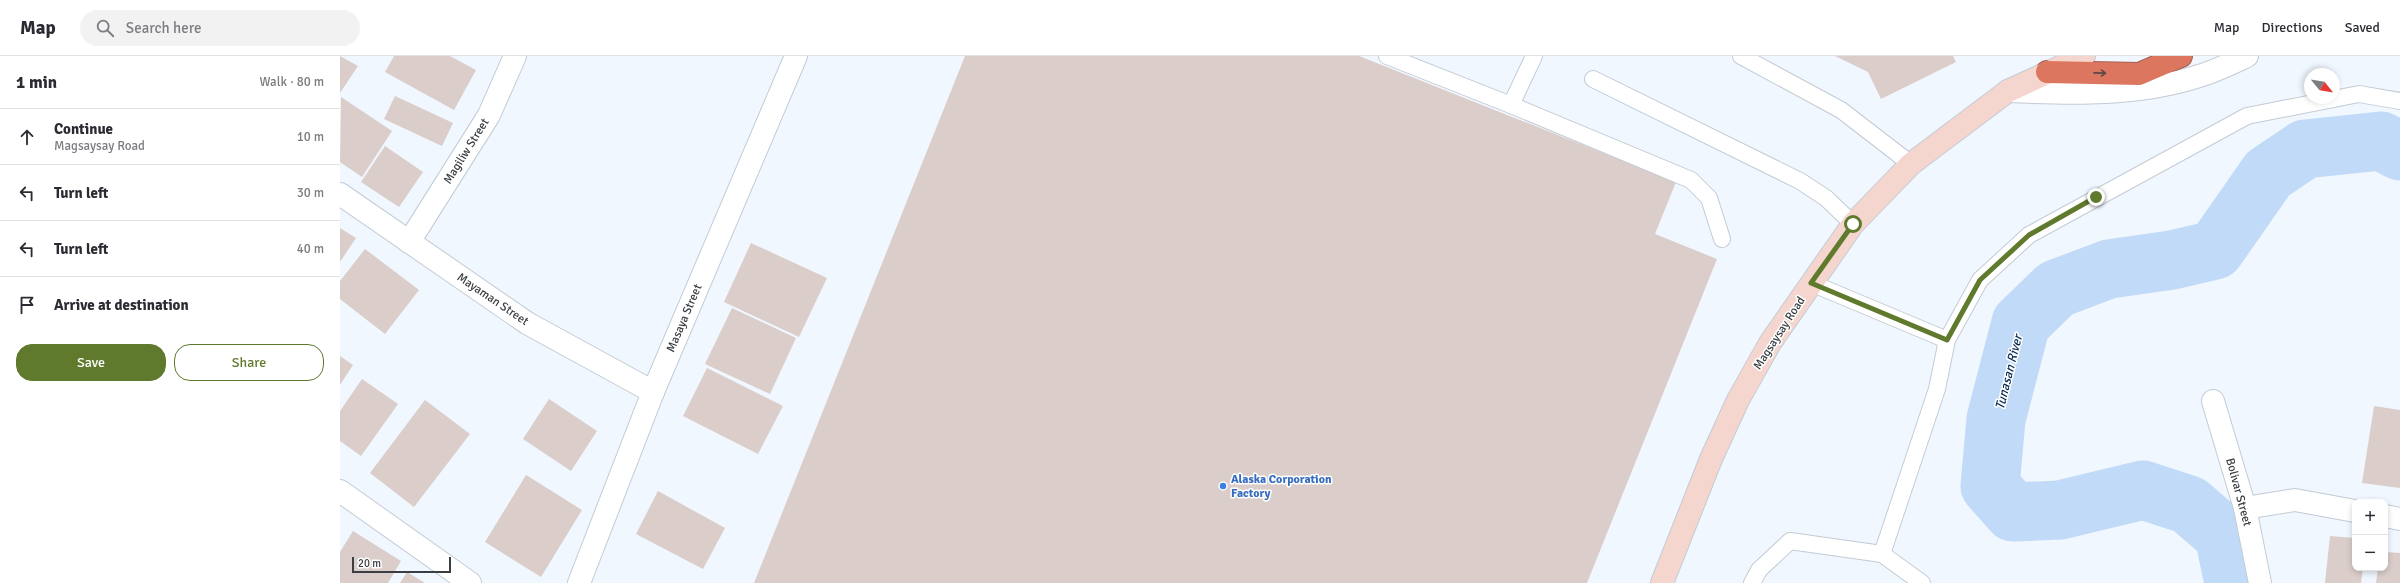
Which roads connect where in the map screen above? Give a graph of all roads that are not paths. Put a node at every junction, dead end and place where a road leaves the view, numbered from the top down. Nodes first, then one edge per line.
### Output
1 (515, 56) edge
2 (796, 56) edge
3 (1387, 56) edge
4 (1534, 56) edge
5 (1742, 56) edge
6 (2064, 56) edge
7 (2084, 56) edge
8 (2181, 56) edge
9 (2247, 56) edge
10 (2047, 72) junction
11 (1593, 79) dead end
12 (2008, 91) junction
13 (2400, 101) edge
14 (1511, 105) junction
15 (1911, 164) junction
16 (340, 194) edge
17 (1853, 224) junction
18 (1722, 239) dead end
19 (409, 242) junction
20 (1811, 283) junction
21 (1947, 340) junction
22 (653, 392) junction
23 (2213, 401) dead end
24 (341, 494) edge
25 (2245, 508) junction
26 (2352, 510) edge
27 (2388, 516) edge
28 (2400, 518) edge
29 (1882, 554) junction
30 (470, 583) edge
31 (579, 583) edge
32 (1662, 583) edge
33 (1752, 583) edge
34 (1922, 583) edge
35 (2260, 583) edge

1 - 19 street, Magiliw Street
2 - 22 street, Masaya Street
3 - 14 lane
4 - 14 lane
5 - 15 lane
6 - 10 main road
7 - 10 main road, Magsaysay Road
10 -> 8 highway
9 - 12 street
10 - 12 main road, Magsaysay Road
11 - 17 lane
12 - 15 main road, Magsaysay Road
13 - 21 lane
14 - 18 lane
15 - 17 main road, Magsaysay Road
16 - 19 street, Mayaman Street
17 - 20 main road, Magsaysay Road
19 - 22 street, Mayaman Street
20 - 21 lane
20 - 32 main road, Magsaysay Road
21 - 29 lane
22 - 31 street, Masaya Street
23 - 25 street, Bolivar Street
24 - 30 street
25 - 26 street
25 - 35 street, Bolivar Street
27 - 28 street
29 - 33 lane
29 - 34 lane

